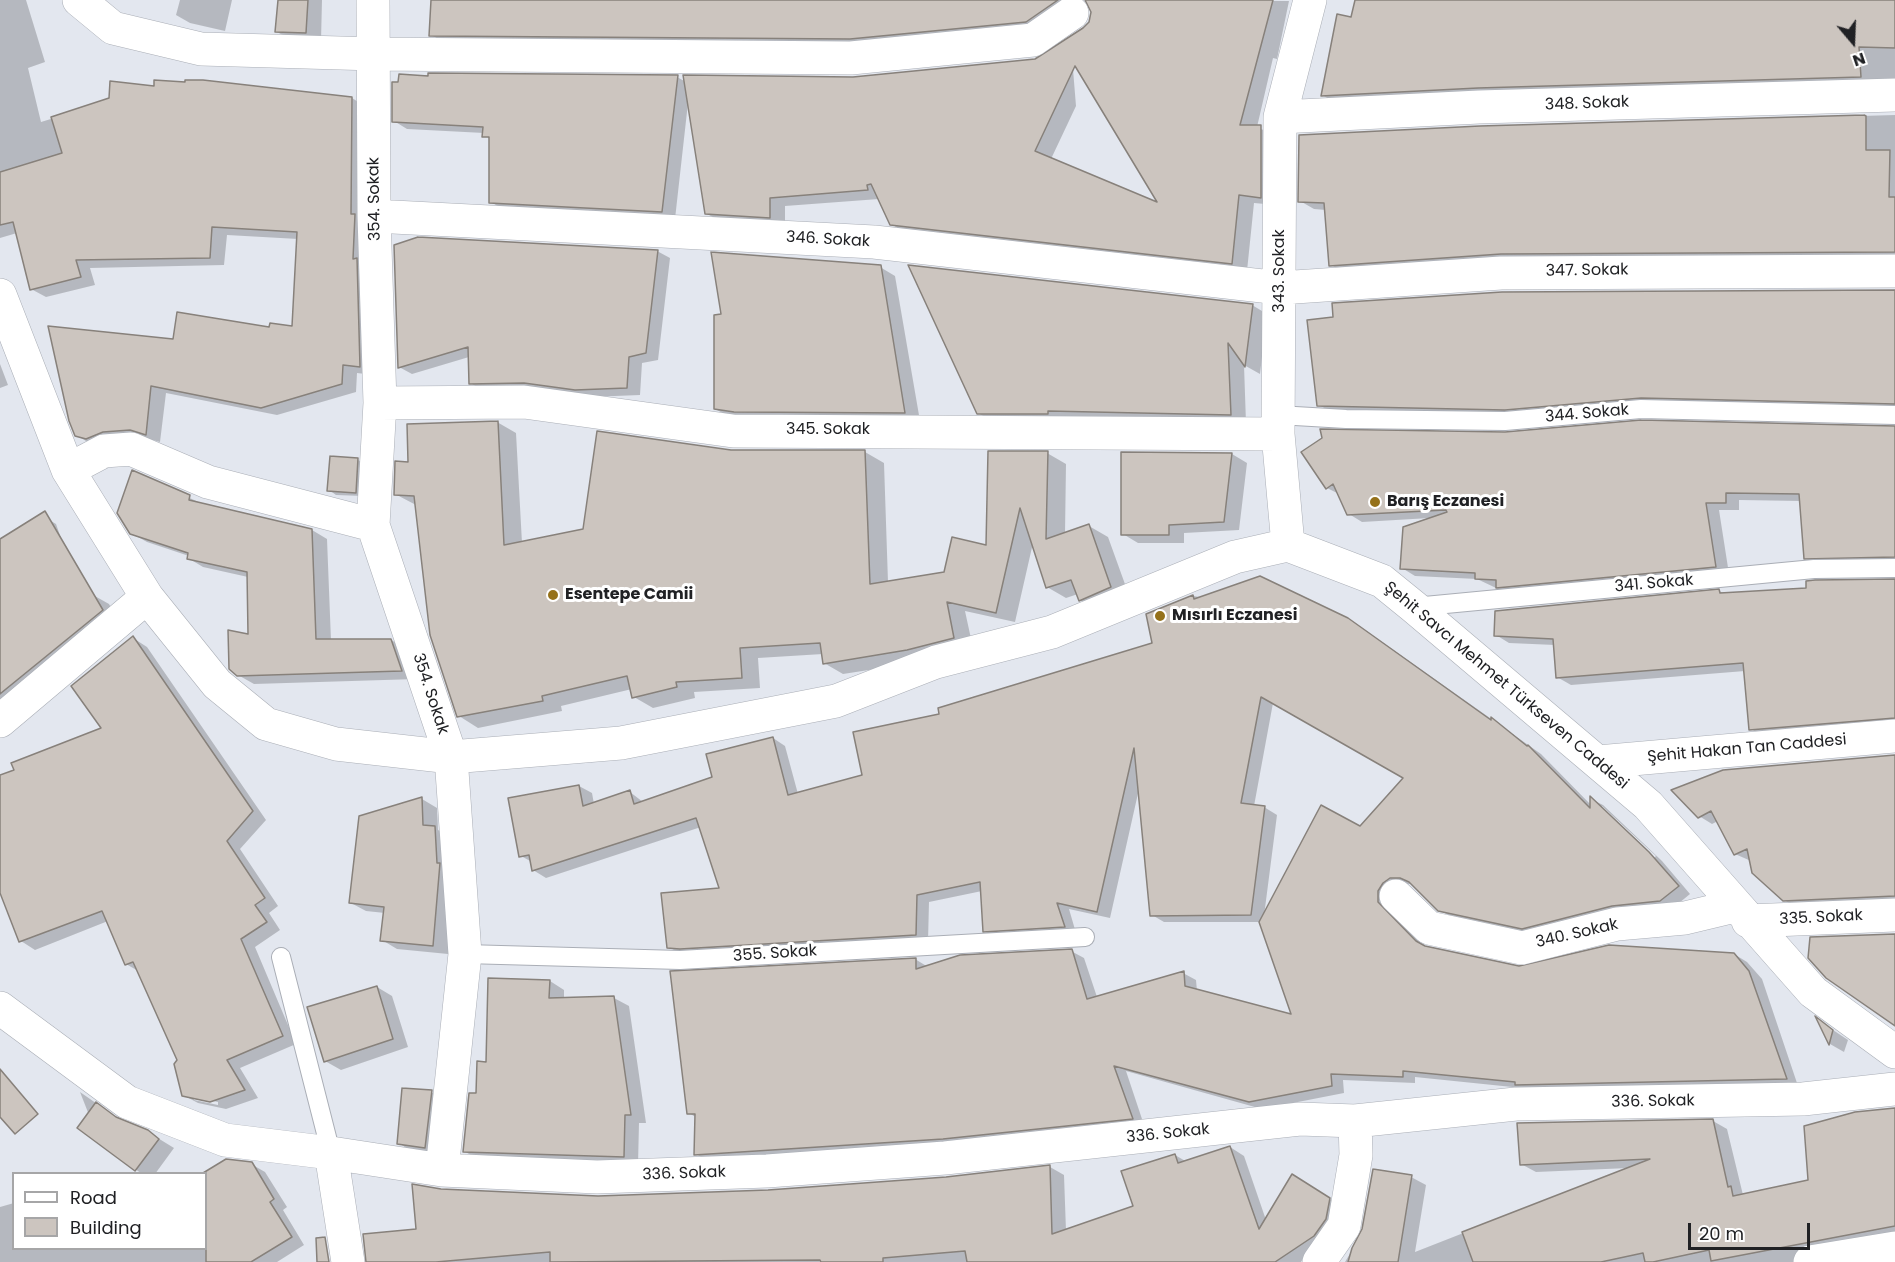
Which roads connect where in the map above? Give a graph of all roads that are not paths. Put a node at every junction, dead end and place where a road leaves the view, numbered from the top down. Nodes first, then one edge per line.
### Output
1 (79, 0) edge
2 (374, 0) edge
3 (1310, 0) edge
4 (1072, 13) dead end
5 (375, 54) junction
6 (1895, 95) edge
7 (1280, 117) junction
8 (374, 216) junction
9 (1895, 271) edge
10 (1280, 288) junction
11 (0, 295) edge
12 (380, 404) junction
13 (1895, 414) edge
14 (1278, 425) junction
15 (68, 470) junction
16 (373, 525) junction
17 (1288, 545) junction
18 (1895, 568) edge
19 (147, 597) junction
20 (1414, 607) junction
21 (0, 721) edge
22 (1895, 736) edge
23 (451, 757) junction
24 (1598, 762) junction
25 (1396, 896) dead end
26 (1741, 914) junction
27 (1895, 915) edge
28 (1085, 937) dead end
29 (465, 954) junction
30 (281, 957) dead end
31 (0, 1008) edge
32 (1895, 1052) edge
33 (1895, 1089) edge
34 (1355, 1120) junction
35 (332, 1153) junction
36 (442, 1170) junction
37 (1895, 1248) edge
38 (348, 1262) edge
39 (1319, 1262) edge
40 (1810, 1262) edge

1 - 5 street
2 - 5 street, 354. Sokak
3 - 7 street, 343. Sokak
4 - 5 street
5 - 8 street, 354. Sokak
6 - 7 street, 348. Sokak
7 - 10 street, 343. Sokak
8 - 10 street, 346. Sokak
8 - 12 street, 354. Sokak
9 - 10 street, 347. Sokak
10 - 14 street, 343. Sokak
11 - 15 street
12 - 14 street, 345. Sokak
12 - 16 street, 354. Sokak
13 - 14 lane, 344. Sokak
14 - 17 street, 343. Sokak
15 - 16 street
15 - 19 street
16 - 23 street, 354. Sokak
17 - 20 street, Şehit Savcı Mehmet Türkseven Caddesi
17 - 23 street
18 - 20 lane, 341. Sokak
19 - 21 street
19 - 23 street
20 - 24 street, Şehit Savcı Mehmet Türkseven Caddesi
22 - 24 street, Şehit Hakan Tan Caddesi
23 - 29 street, 354. Sokak
24 - 26 street, Şehit Savcı Mehmet Türkseven Caddesi
25 - 26 street, 340. Sokak
26 - 27 street, 335. Sokak
26 - 32 street, Şehit Savcı Mehmet Türkseven Caddesi
28 - 29 lane, 355. Sokak
29 - 36 street, 354. Sokak
30 - 35 lane
31 - 35 street
33 - 34 street, 336. Sokak
34 - 36 street, 336. Sokak
34 - 39 street
35 - 36 street
35 - 38 street
37 - 40 street

